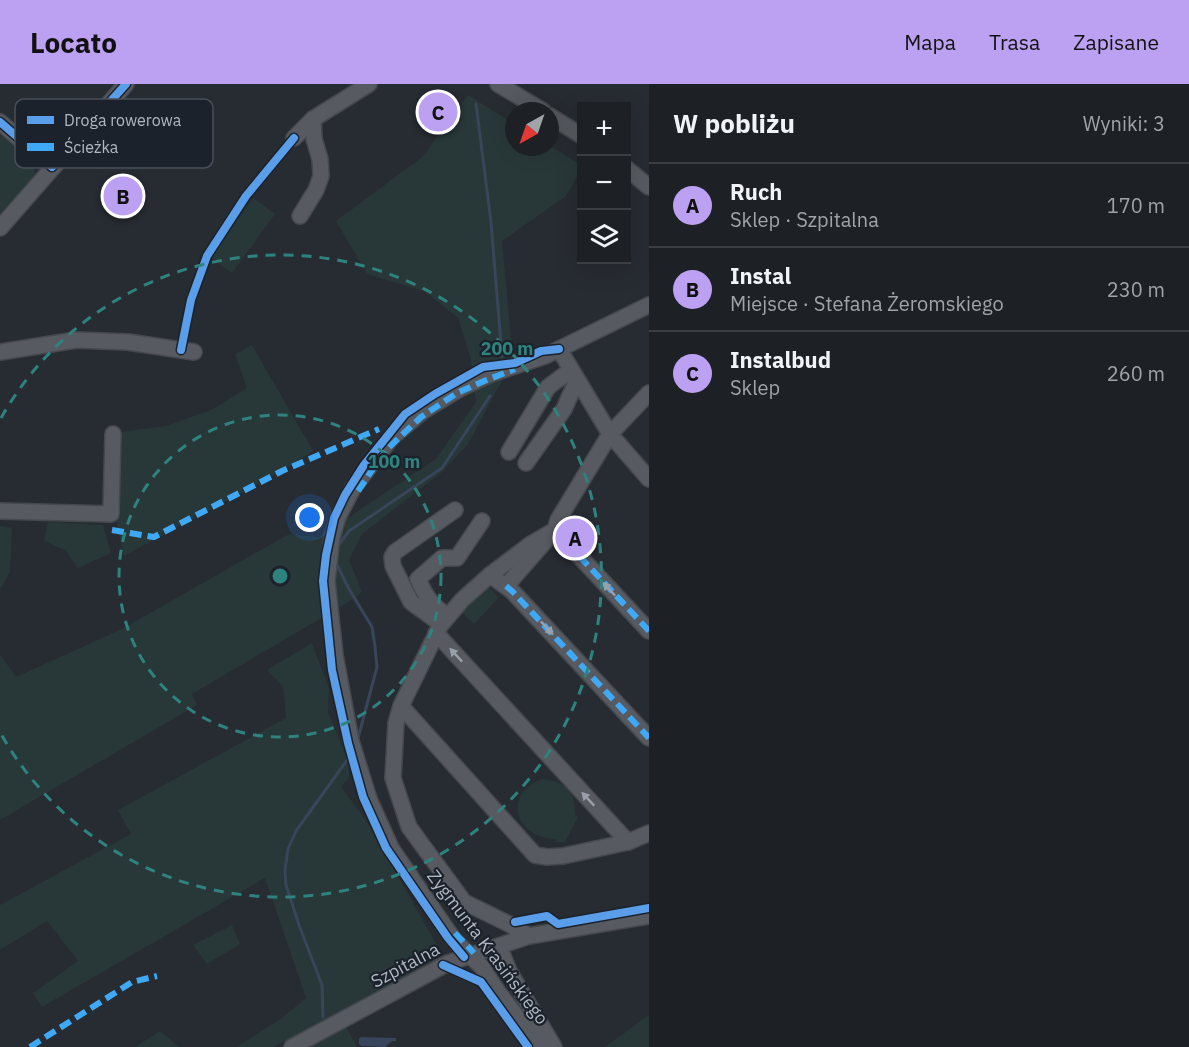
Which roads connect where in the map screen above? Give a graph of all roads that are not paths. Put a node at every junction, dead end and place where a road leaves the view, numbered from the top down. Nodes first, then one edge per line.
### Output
1 (126, 84) edge
2 (369, 84) edge
3 (498, 84) edge
4 (113, 99) edge
5 (528, 102) edge
6 (313, 119) junction
7 (0, 122) edge
8 (559, 122) edge
9 (577, 133) edge
10 (15, 135) edge
11 (294, 138) dead end
12 (51, 168) edge
13 (631, 171) edge
14 (649, 187) edge
15 (300, 216) dead end
16 (0, 228) edge
17 (649, 305) edge
18 (559, 349) junction
19 (0, 352) edge
20 (194, 352) dead end
21 (574, 375) junction
22 (649, 393) edge
23 (113, 434) dead end
24 (610, 434) junction
25 (509, 452) dead end
26 (526, 463) dead end
27 (649, 480) edge
28 (455, 510) dead end
29 (0, 511) edge
30 (482, 521) dead end
31 (555, 530) junction
32 (490, 575) junction
33 (506, 586) junction
34 (441, 624) junction
35 (649, 631) edge
36 (401, 706) junction
37 (649, 738) edge
38 (649, 833) edge
39 (628, 842) junction
40 (649, 916) edge
41 (530, 936) junction
42 (499, 946) junction
43 (470, 955) junction
44 (292, 1047) edge
45 (540, 1047) edge
46 (554, 1047) edge

1 - 4 street
2 - 6 street
3 - 5 street
6 - 11 street
6 - 15 street
7 - 10 street
8 - 9 street
12 - 16 street
13 - 14 street
17 - 18 street, Zygmunta Krasińskiego
18 - 21 street
18 - 43 street, Zygmunta Krasińskiego
19 - 20 street
21 - 24 street
21 - 25 street
21 - 26 street
22 - 24 street
23 - 29 street
24 - 27 street
24 - 31 street
28 - 34 street
30 - 34 street
31 - 32 street
31 - 33 street
35 -> 31 street
32 - 33 street
32 - 34 street
33 -> 37 street
34 - 36 street
39 -> 34 street
36 - 39 street
36 - 41 street
38 - 39 street
40 - 41 street, Szpitalna
41 - 42 street, Szpitalna
42 - 43 street, Szpitalna
42 - 46 street
43 - 44 street, Szpitalna
43 - 45 street, Zygmunta Krasińskiego

